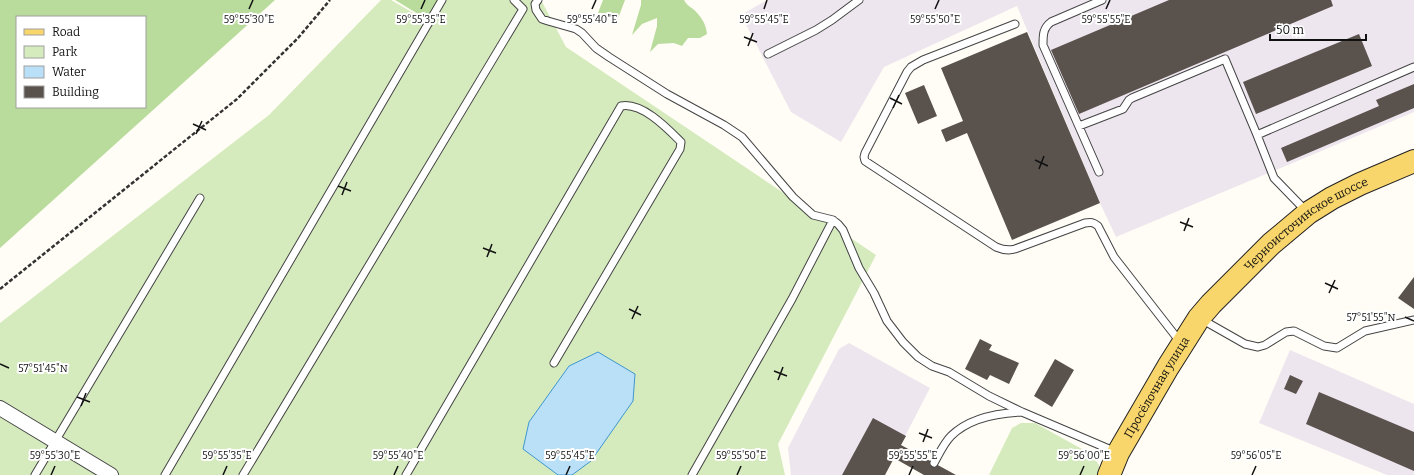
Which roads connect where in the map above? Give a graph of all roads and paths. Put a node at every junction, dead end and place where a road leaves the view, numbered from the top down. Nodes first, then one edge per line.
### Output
1 (330, 0) edge
2 (442, 0) edge
3 (514, 0) edge
4 (538, 0) edge
5 (859, 0) edge
6 (1102, 0) edge
7 (1015, 24) dead end
8 (768, 54) dead end
9 (1414, 67) edge
10 (1079, 126) junction
11 (1257, 135) junction
12 (1414, 161) edge
13 (1099, 172) dead end
14 (200, 198) dead end
15 (1308, 213) junction
16 (833, 220) junction
17 (0, 289) edge
18 (1205, 311) junction
19 (1414, 320) edge
20 (1182, 344) junction
21 (554, 363) dead end
22 (0, 408) edge
23 (1022, 412) junction
24 (55, 442) junction
25 (1118, 453) junction
26 (934, 463) dead end
27 (35, 475) edge
28 (111, 475) edge
29 (165, 475) edge
30 (243, 475) edge
31 (406, 475) edge
32 (692, 475) edge
33 (1109, 475) edge

1 - 17 path
2 - 29 lane
3 - 30 lane
4 - 16 lane
5 - 8 lane
6 - 10 lane
7 - 20 lane
9 - 11 lane
10 - 11 lane
10 - 13 lane
11 - 15 lane
12 - 15 main road, Черноисточинское шоссе
14 - 24 lane
15 - 18 main road, Черноисточинское шоссе
16 - 23 lane
16 - 32 lane
18 - 19 lane
18 - 20 main road, Просёлочная улица
20 - 25 main road, Просёлочная улица
21 - 31 lane
22 - 24 street
23 - 25 lane
23 - 26 lane
24 - 27 lane
24 - 28 street
25 - 33 main road, Просёлочная улица

